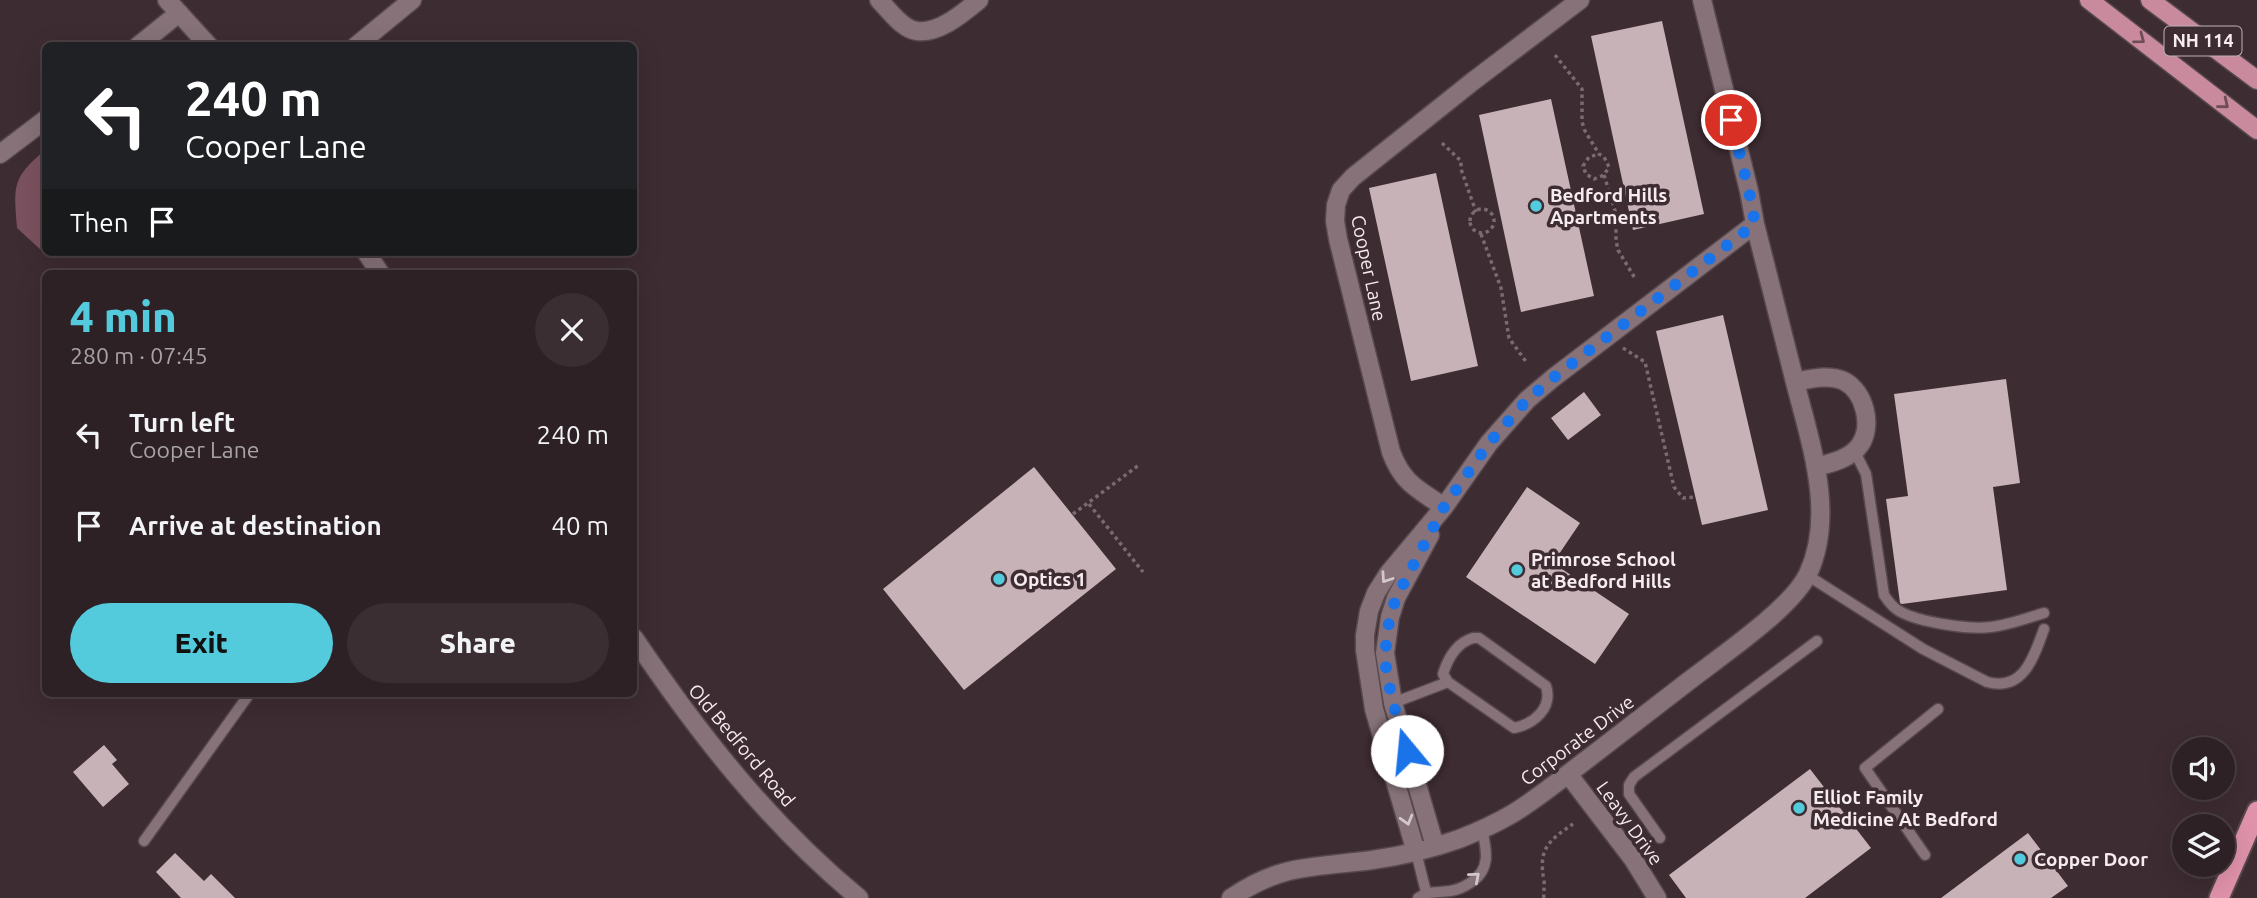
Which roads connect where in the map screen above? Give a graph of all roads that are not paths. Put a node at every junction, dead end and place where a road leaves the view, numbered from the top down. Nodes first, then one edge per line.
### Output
1 (412, 0) edge
2 (879, 0) edge
3 (979, 0) edge
4 (1580, 0) edge
5 (1702, 0) edge
6 (2089, 0) edge
7 (2150, 0) edge
8 (173, 7) edge
9 (142, 42) edge
10 (204, 42) edge
11 (361, 42) edge
12 (2257, 80) edge
13 (42, 121) edge
14 (2257, 130) edge
15 (0, 154) edge
16 (1755, 224) junction
17 (1795, 382) junction
18 (1854, 450) junction
19 (1816, 467) junction
20 (1444, 507) junction
21 (1807, 575) junction
22 (2044, 613) dead end
23 (2044, 629) dead end
24 (1816, 641) dead end
25 (637, 642) edge
26 (1448, 682) junction
27 (247, 697) edge
28 (1393, 703) junction
29 (1938, 709) dead end
30 (1568, 774) junction
31 (2257, 811) edge
32 (1482, 829) junction
33 (1660, 838) dead end
34 (144, 841) dead end
35 (1435, 846) junction
36 (1416, 852) junction
37 (1925, 855) dead end
38 (1422, 895) edge
39 (855, 897) edge
40 (1231, 898) edge
41 (1657, 898) edge
42 (2219, 898) edge

1 - 11 street
2 - 3 street
4 - 20 street, Cooper Lane
5 - 16 street
6 -> 14 main road, NH 114
7 - 12 main road, NH 114
8 - 9 street
8 - 10 street
13 - 15 street
16 - 17 street
16 - 20 street
17 - 18 street
17 - 19 street, Corporate Drive
18 - 19 street
18 - 22 lane
19 - 21 street, Corporate Drive
20 - 28 street
20 -> 36 street
21 - 23 lane
21 - 30 street, Corporate Drive
24 - 33 lane
25 - 39 street, Old Bedford Road
26 - 26 lane
26 - 28 lane
27 - 34 lane
28 - 35 street
29 - 37 lane
30 - 32 street, Corporate Drive
30 - 41 street, Leavy Drive
31 - 42 highway
32 - 35 street, Corporate Drive
38 -> 32 lane
35 - 36 street, Corporate Drive
36 - 38 lane
36 - 40 street, Corporate Drive

